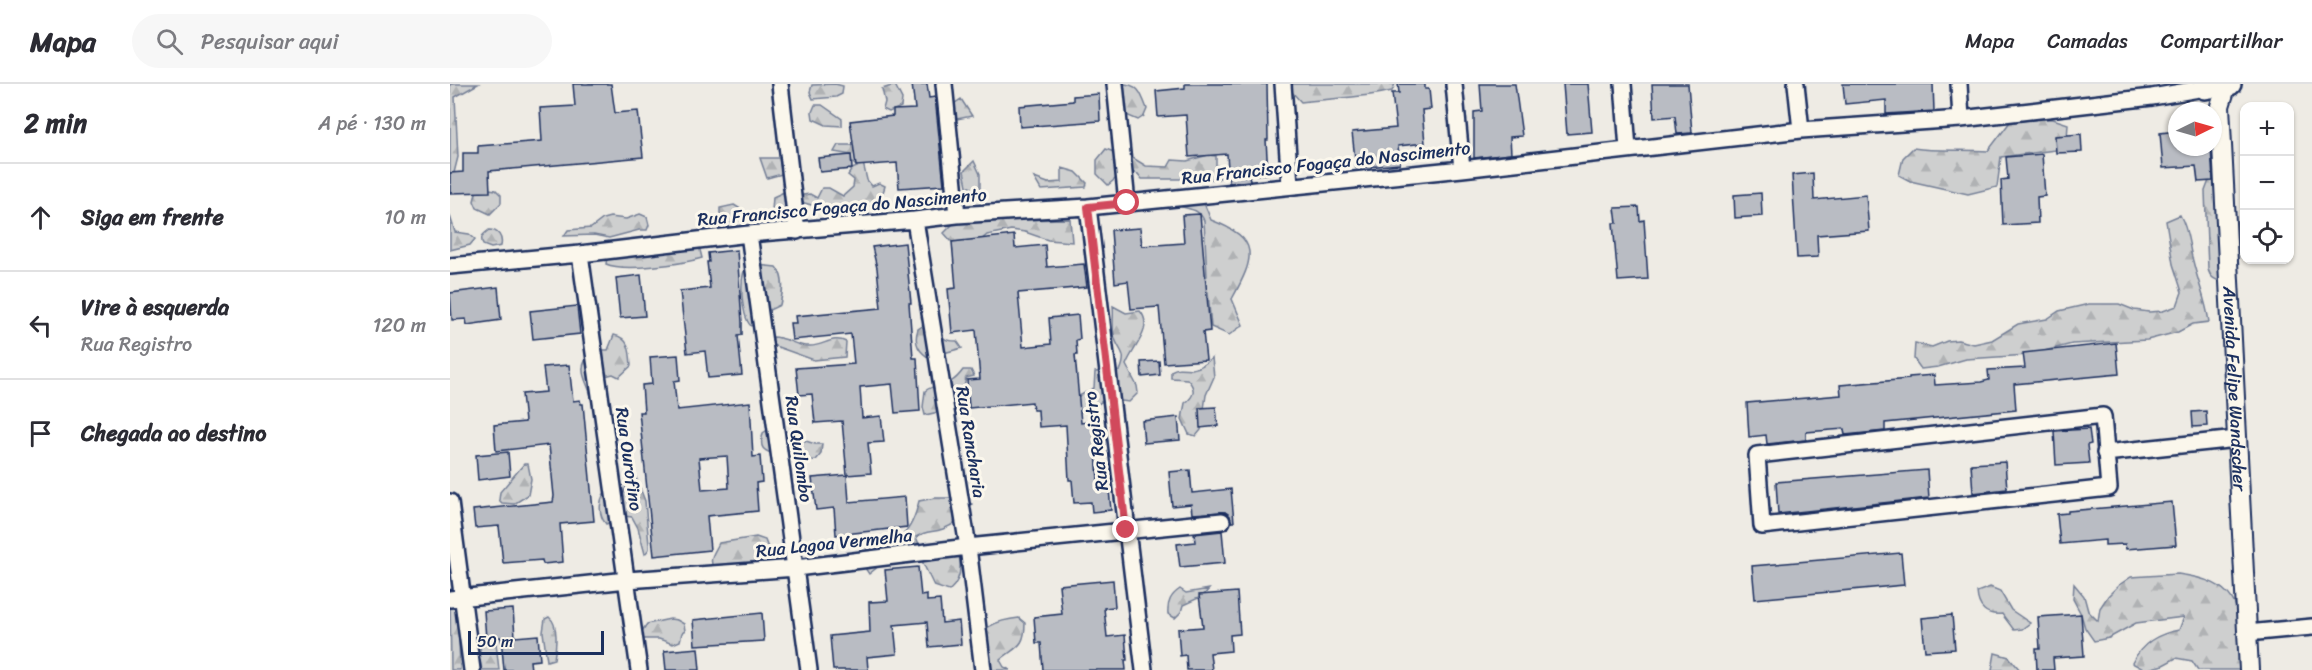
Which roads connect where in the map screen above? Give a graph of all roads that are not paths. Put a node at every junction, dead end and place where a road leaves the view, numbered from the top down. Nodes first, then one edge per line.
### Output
1 (780, 84) edge
2 (944, 84) edge
3 (1115, 84) edge
4 (1283, 84) edge
5 (1454, 84) edge
6 (1623, 84) edge
7 (1796, 84) edge
8 (1959, 84) edge
9 (2228, 84) edge
10 (2205, 86) edge
11 (2217, 102) edge
12 (2221, 102) edge
13 (1961, 119) junction
14 (1801, 130) junction
15 (2222, 145) edge
16 (1628, 149) junction
17 (1462, 169) junction
18 (1290, 185) junction
19 (1127, 203) junction
20 (1088, 207) junction
21 (957, 215) junction
22 (915, 220) junction
23 (797, 231) junction
24 (749, 234) junction
25 (580, 254) junction
26 (450, 266) edge
27 (2237, 440) junction
28 (2106, 453) junction
29 (450, 502) edge
30 (1222, 521) dead end
31 (1126, 530) junction
32 (968, 547) junction
33 (796, 568) junction
34 (627, 580) junction
35 (457, 599) edge
36 (2312, 627) edge
37 (2247, 633) junction
38 (472, 670) edge
39 (639, 670) edge
40 (809, 670) edge
41 (983, 670) edge
42 (1144, 670) edge
43 (2248, 670) edge

1 - 23 street
2 - 21 street
3 - 19 street
4 - 18 street
5 - 17 street
6 - 16 street
7 - 14 street
8 - 13 street
9 - 10 main road
9 - 12 street, Avenida Felipe Wandscher
10 - 11 street
10 - 13 street, Rua Francisco Fogaça do Nascimento
13 - 14 street, Rua Francisco Fogaça do Nascimento
14 - 16 street, Rua Francisco Fogaça do Nascimento
15 - 27 street, Avenida Felipe Wandscher
16 - 17 street, Rua Francisco Fogaça do Nascimento
17 - 18 street, Rua Francisco Fogaça do Nascimento
18 - 19 street, Rua Francisco Fogaça do Nascimento
19 - 20 street, Rua Francisco Fogaça do Nascimento
20 - 21 street, Rua Francisco Fogaça do Nascimento
20 - 31 street, Rua Registro
21 - 22 street, Rua Francisco Fogaça do Nascimento
22 - 23 street, Rua Francisco Fogaça do Nascimento
22 - 32 street, Rua Rancharia
23 - 24 street, Rua Francisco Fogaça do Nascimento
24 - 25 street, Rua Francisco Fogaça do Nascimento
24 - 33 street, Rua Quilombo
25 - 26 street, Rua Francisco Fogaça do Nascimento
25 - 34 street, Rua Ourofino
27 - 28 street
27 - 37 street, Avenida Felipe Wandscher
28 - 28 street
29 - 35 street
30 - 31 street, Rua Lagoa Vermelha
31 - 32 street, Rua Lagoa Vermelha
31 - 42 street, Rua Registro
32 - 33 street, Rua Lagoa Vermelha
32 - 41 street, Rua Rancharia
33 - 34 street, Rua Lagoa Vermelha
33 - 40 street, Rua Quilombo
34 - 35 street, Rua Lagoa Vermelha
34 - 39 street, Rua Ourofino
35 - 38 street
36 - 37 street
37 - 43 street, Avenida Felipe Wandscher

